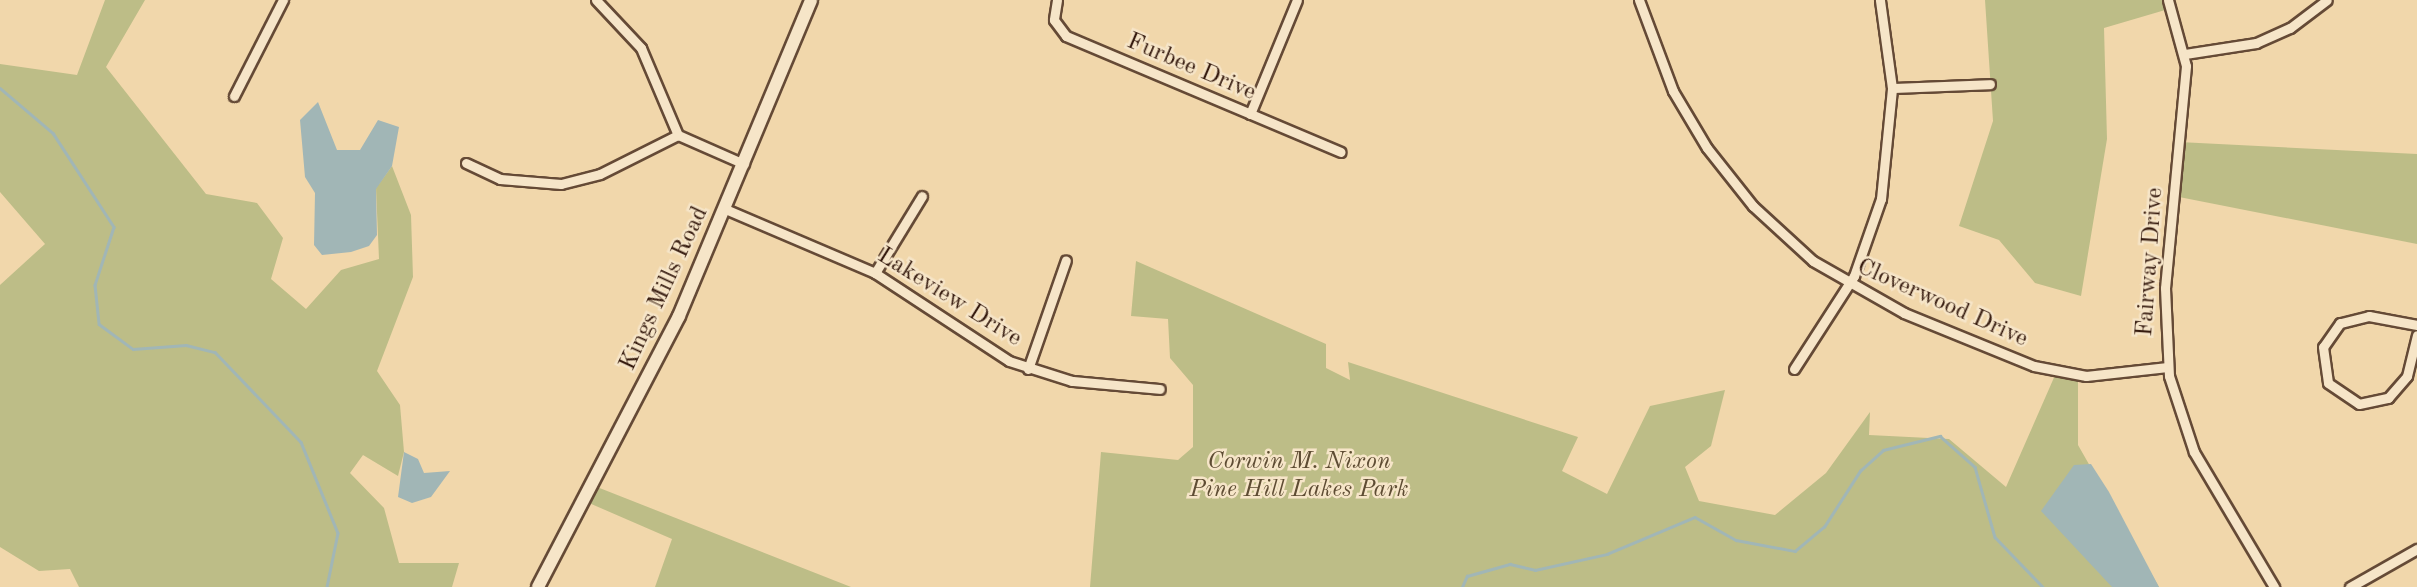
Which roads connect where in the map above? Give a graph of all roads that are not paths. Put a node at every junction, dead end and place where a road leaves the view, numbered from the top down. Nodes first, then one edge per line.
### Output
1 (283, 0) edge
2 (596, 0) edge
3 (811, 0) edge
4 (1056, 0) edge
5 (1297, 0) edge
6 (1639, 0) edge
7 (1880, 0) edge
8 (2168, 0) edge
9 (2327, 0) edge
10 (2185, 54) junction
11 (1990, 84) dead end
12 (1892, 88) junction
13 (234, 96) dead end
14 (1250, 114) junction
15 (678, 135) junction
16 (1340, 152) dead end
17 (466, 163) dead end
18 (744, 164) junction
19 (922, 196) dead end
20 (725, 209) junction
21 (1066, 260) dead end
22 (875, 273) junction
23 (1850, 285) junction
24 (2417, 325) edge
25 (2417, 335) edge
26 (2168, 367) junction
27 (1028, 369) junction
28 (1794, 369) dead end
29 (1160, 389) dead end
30 (2417, 549) edge
31 (538, 587) edge
32 (2274, 587) edge
33 (2350, 587) edge

1 - 13 street
2 - 15 street
3 - 18 street, Kings Mills Road
4 - 14 street, Furbee Drive
5 - 14 street
6 - 23 street, Cloverwood Drive
7 - 12 street
8 - 10 street, Fairway Drive
9 - 10 street
10 - 26 street, Fairway Drive
11 - 12 street
12 - 23 street
14 - 16 street, Furbee Drive
15 - 17 street
15 - 18 street
18 - 20 street, Kings Mills Road
19 - 22 street
20 - 22 street, Lakeview Drive
20 - 31 street, Kings Mills Road
21 - 27 street
22 - 27 street, Lakeview Drive
23 - 26 street, Cloverwood Drive
23 - 28 street
24 - 25 street
26 - 32 street, Fairway Drive
27 - 29 street, Lakeview Drive
30 - 33 street

